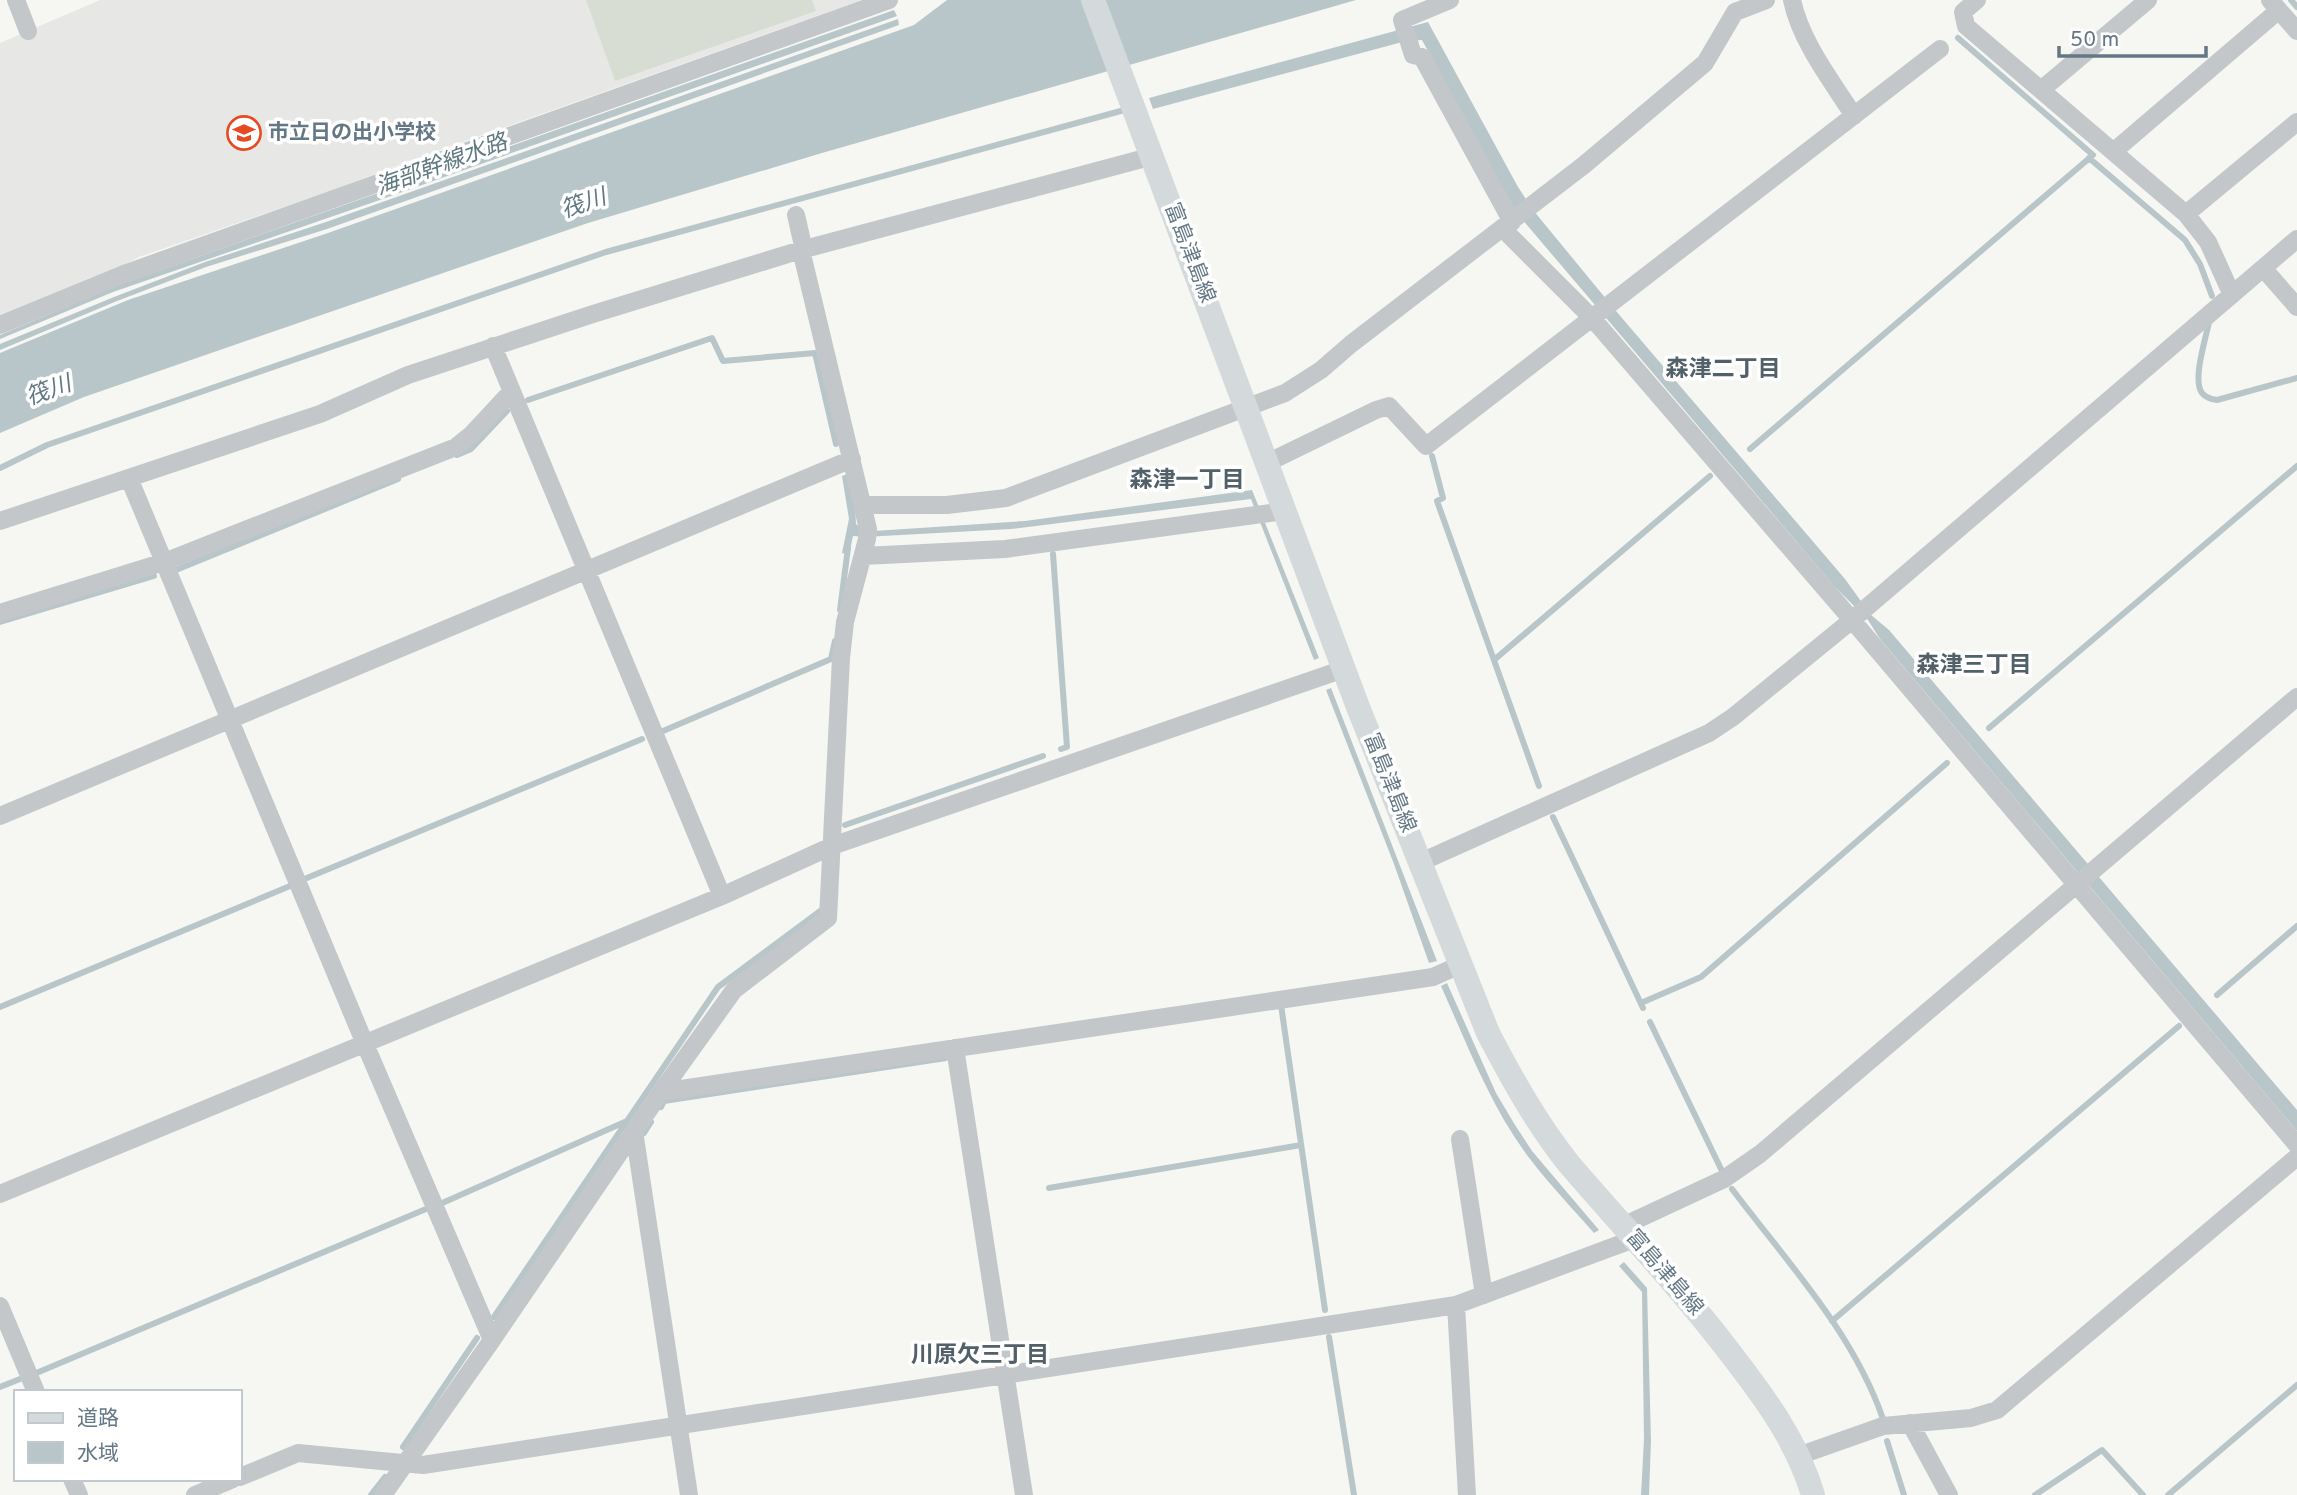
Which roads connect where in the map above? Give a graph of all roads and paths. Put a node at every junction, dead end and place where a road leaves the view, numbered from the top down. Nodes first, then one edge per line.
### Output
1 (16, 0) edge
2 (889, 0) edge
3 (1093, 0) edge
4 (1450, 0) edge
5 (1766, 0) edge
6 (1792, 0) edge
7 (1977, 0) edge
8 (2148, 0) edge
9 (2274, 5) edge
10 (28, 31) dead end
11 (2297, 31) edge
12 (1940, 49) dead end
13 (2041, 90) junction
14 (1854, 116) junction
15 (2297, 122) edge
16 (2112, 152) junction
17 (1153, 156) junction
18 (2186, 214) junction
19 (796, 215) dead end
20 (1510, 223) junction
21 (2297, 239) edge
22 (802, 250) junction
23 (2263, 268) junction
24 (2232, 295) junction
25 (2297, 307) edge
26 (1601, 312) junction
27 (0, 325) edge
28 (493, 346) junction
29 (512, 391) junction
30 (1248, 409) junction
31 (852, 459) junction
32 (1267, 463) junction
33 (129, 478) junction
34 (864, 505) junction
35 (1267, 513) junction
36 (0, 521) edge
37 (866, 541) junction
38 (164, 562) junction
39 (587, 570) junction
40 (0, 613) edge
41 (1859, 613) junction
42 (1344, 668) junction
43 (2297, 697) edge
44 (230, 720) junction
45 (0, 816) edge
46 (832, 846) junction
47 (1421, 862) junction
48 (2077, 883) junction
49 (722, 896) junction
50 (1462, 964) junction
51 (365, 1044) junction
52 (955, 1048) junction
53 (661, 1092) junction
54 (634, 1131) junction
55 (1461, 1139) dead end
56 (2297, 1145) edge
57 (2297, 1157) edge
58 (0, 1195) edge
59 (1628, 1232) junction
60 (1484, 1295) junction
61 (1457, 1305) junction
62 (0, 1306) edge
63 (492, 1340) junction
64 (1006, 1375) junction
65 (35, 1390) edge
66 (1910, 1423) junction
67 (678, 1426) junction
68 (1798, 1456) junction
69 (404, 1464) junction
70 (242, 1475) edge
71 (228, 1481) edge
72 (195, 1495) edge
73 (383, 1495) edge
74 (689, 1495) edge
75 (1024, 1495) edge
76 (1467, 1495) edge
77 (1813, 1495) edge
78 (1949, 1495) edge

1 - 10 street
2 - 27 street
3 - 17 main road, 富島津島線
4 - 20 street
5 - 20 street
6 - 14 street
7 - 13 street
8 - 13 street
9 - 11 street
9 - 16 street
12 - 14 street
13 - 16 street
14 - 26 street
15 - 18 street
16 - 18 street
17 - 22 street
17 - 30 main road, 富島津島線
18 - 24 street
19 - 22 street
20 - 26 street
20 - 30 street
21 - 23 street
22 - 28 street
22 - 31 street
23 - 24 street
23 - 25 street
24 - 41 street
26 - 32 street
26 - 41 street
28 - 29 street
28 - 33 street
29 - 38 street
29 - 39 street
30 - 32 main road, 富島津島線
30 - 34 street
31 - 34 street
31 - 39 street
32 - 35 main road, 富島津島線
33 - 36 street
33 - 38 street
34 - 37 street
35 - 37 street
35 - 42 main road, 富島津島線
37 - 46 street
38 - 40 street
38 - 44 street
39 - 44 street
39 - 49 street
41 - 47 street
41 - 48 street
42 - 46 street
42 - 47 main road, 富島津島線
43 - 48 street
44 - 45 street
44 - 51 street
46 - 49 street
46 - 53 street
47 - 50 main road, 富島津島線
48 - 56 street
48 - 59 street
49 - 51 street
50 - 52 street
50 - 59 main road, 富島津島線
51 - 58 street
51 - 63 street
52 - 53 street
52 - 64 street
53 - 54 street
54 - 63 street
54 - 67 street
55 - 60 street
57 - 66 street
59 - 60 street
59 - 68 main road, 富島津島線
60 - 61 street
61 - 64 street
61 - 76 street
62 - 65 street
63 - 69 street
64 - 67 street
64 - 75 street
66 - 68 street
66 - 78 street
67 - 69 street
67 - 74 street
68 - 77 main road, 富島津島線
69 - 70 street
69 - 73 street
71 - 72 street

